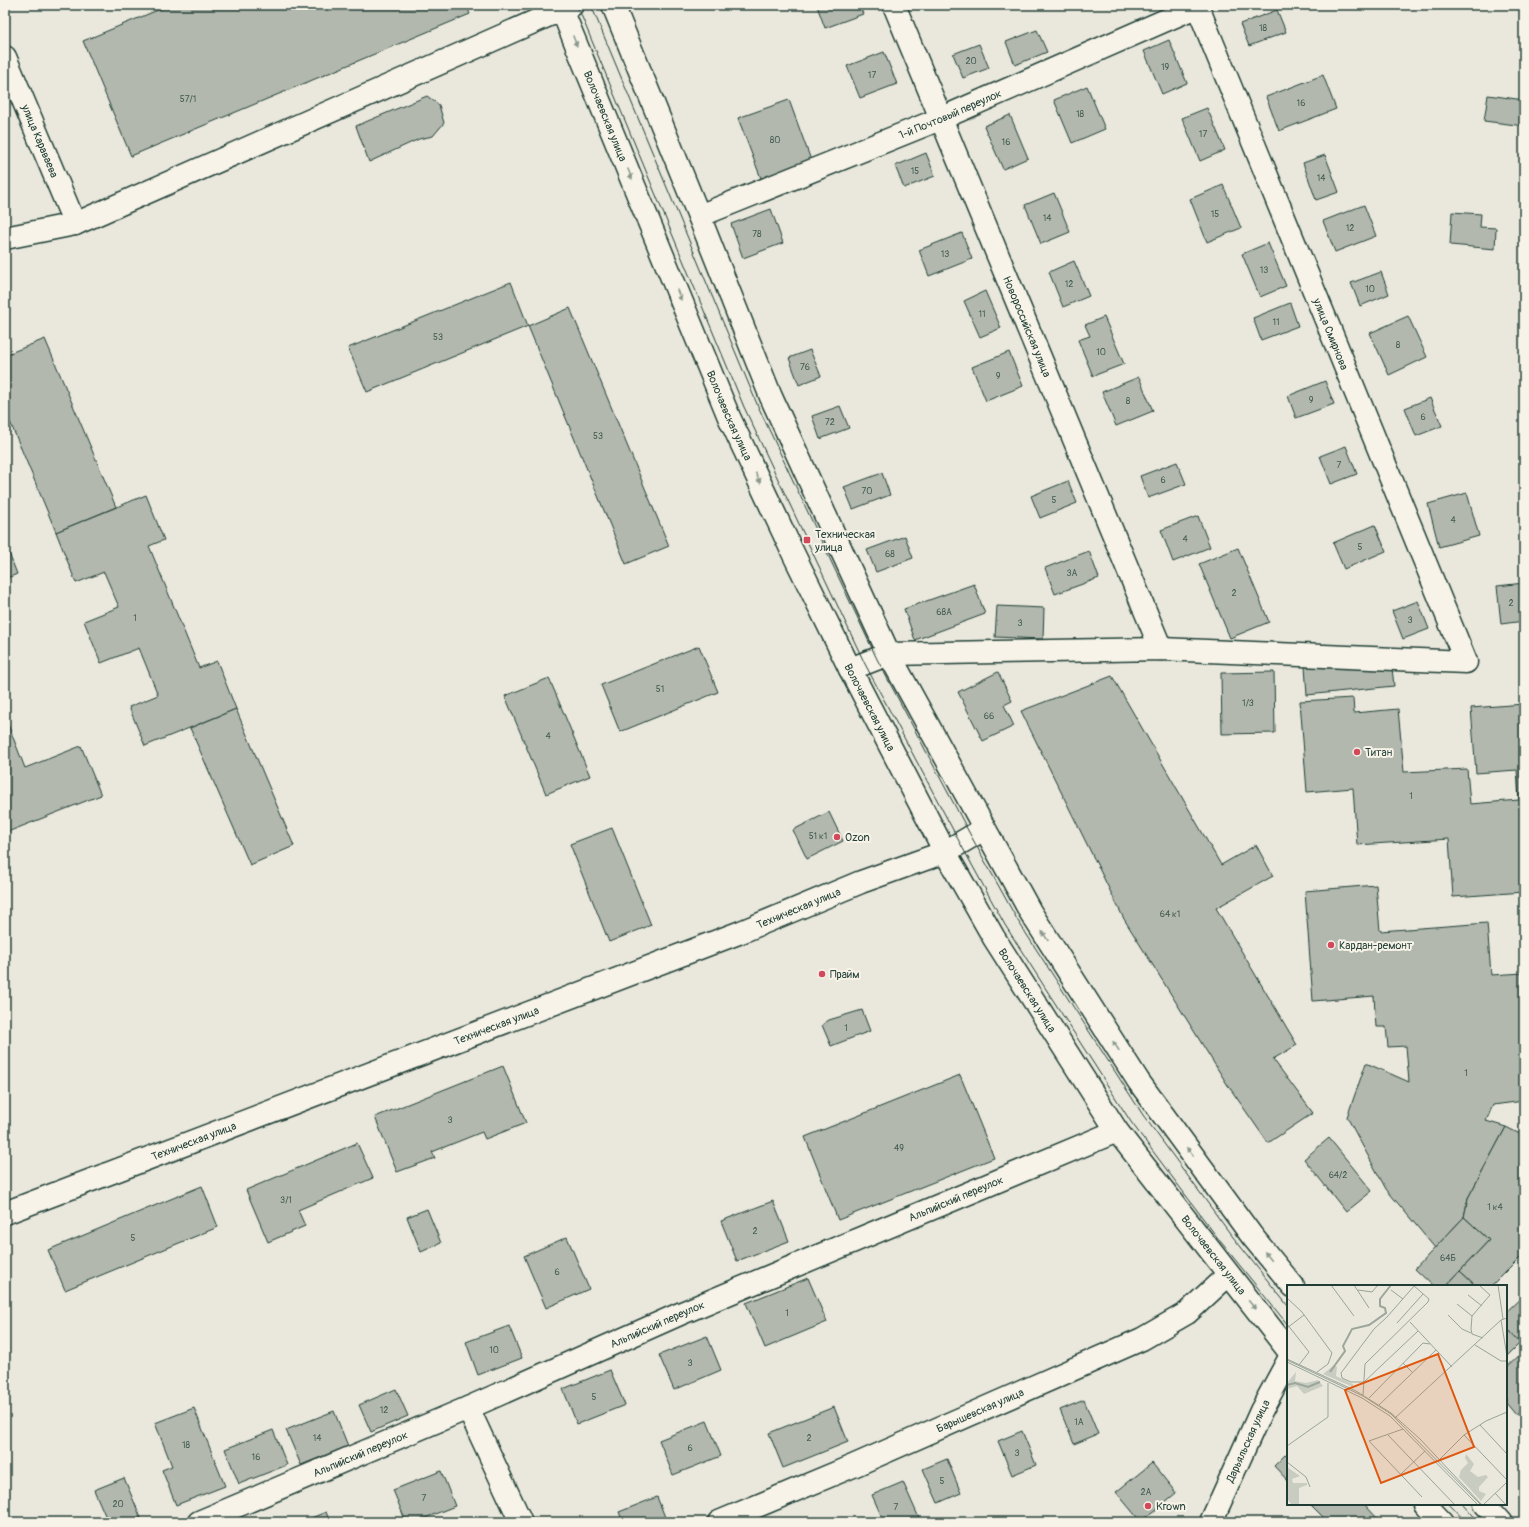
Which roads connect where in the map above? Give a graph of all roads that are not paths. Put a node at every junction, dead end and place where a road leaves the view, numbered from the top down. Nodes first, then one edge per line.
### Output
1 (613, 5) edge
2 (894, 5) edge
3 (564, 6) edge
4 (1197, 6) edge
5 (5, 57) edge
6 (940, 119) junction
7 (699, 216) junction
8 (75, 224) junction
9 (5, 238) edge
10 (1161, 649) junction
11 (889, 654) junction
12 (850, 669) junction
13 (984, 829) junction
14 (944, 852) junction
15 (1117, 1131) junction
16 (5, 1213) edge
17 (1228, 1275) junction
18 (1292, 1285) edge
19 (1287, 1349) edge
20 (1287, 1363) edge
21 (468, 1408) junction
22 (1426, 1505) edge
23 (1486, 1505) edge
24 (199, 1522) edge
25 (521, 1522) edge
26 (719, 1522) edge
27 (1212, 1522) edge
28 (1442, 1522) edge
29 (1501, 1522) edge

1 - 7 street
2 - 6 street, Новороссийская улица
3 - 8 street
3 -> 12 street, Волочаевская улица
4 - 6 street, 1-й Почтовый переулок
4 - 10 street, улица Смирнова
5 - 8 street, улица Караваева
6 - 7 street, 1-й Почтовый переулок
6 - 10 street, Новороссийская улица
7 - 11 street
8 - 9 street
10 - 11 street
11 - 12 street
11 - 13 street
12 - 14 street, Волочаевская улица
13 - 14 street, Техническая улица
18 -> 13 street
14 - 15 street, Волочаевская улица
14 - 16 street, Техническая улица
15 - 17 street, Волочаевская улица
15 - 21 street, Альпийский переулок
17 -> 19 street, Волочаевская улица
17 - 26 street, Барышевская улица
20 - 27 street, Дарьяльская улица
21 - 24 street, Альпийский переулок
21 - 25 street
22 - 28 street
23 - 29 street

